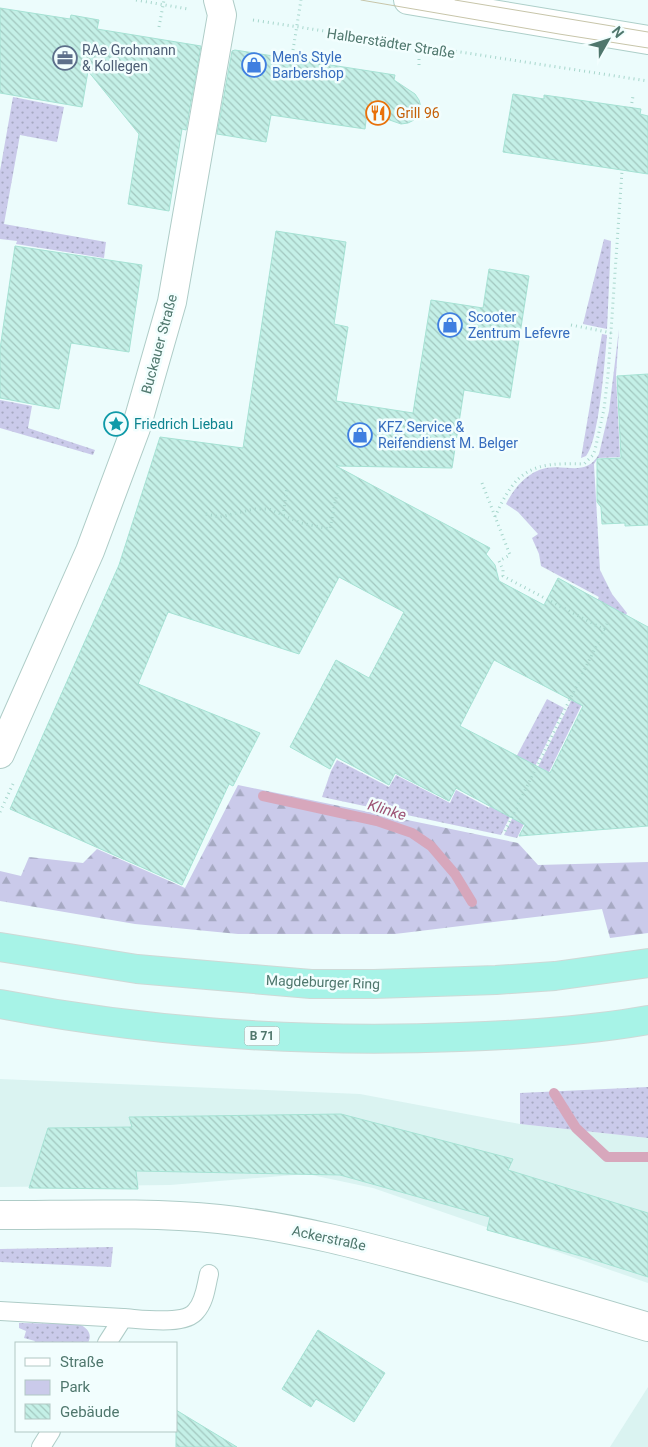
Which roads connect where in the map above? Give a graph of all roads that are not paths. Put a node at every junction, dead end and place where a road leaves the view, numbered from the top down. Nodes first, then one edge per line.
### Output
1 (408, 0) edge
2 (220, 8) edge
3 (648, 40) edge
4 (0, 754) edge
5 (0, 947) edge
6 (648, 963) edge
7 (0, 1004) edge
8 (648, 1020) edge
9 (0, 1215) edge
10 (208, 1274) dead end
11 (0, 1312) edge
12 (123, 1318) junction
13 (648, 1327) edge
14 (108, 1342) edge
15 (50, 1432) edge
16 (41, 1447) edge

1 - 3 street
2 - 4 street, Buckauer Straße
5 - 6 highway, Magdeburger Ring
7 - 8 highway, B 71
9 - 13 street, Ackerstraße
10 - 12 lane
11 - 12 lane
12 - 14 lane
15 - 16 lane

